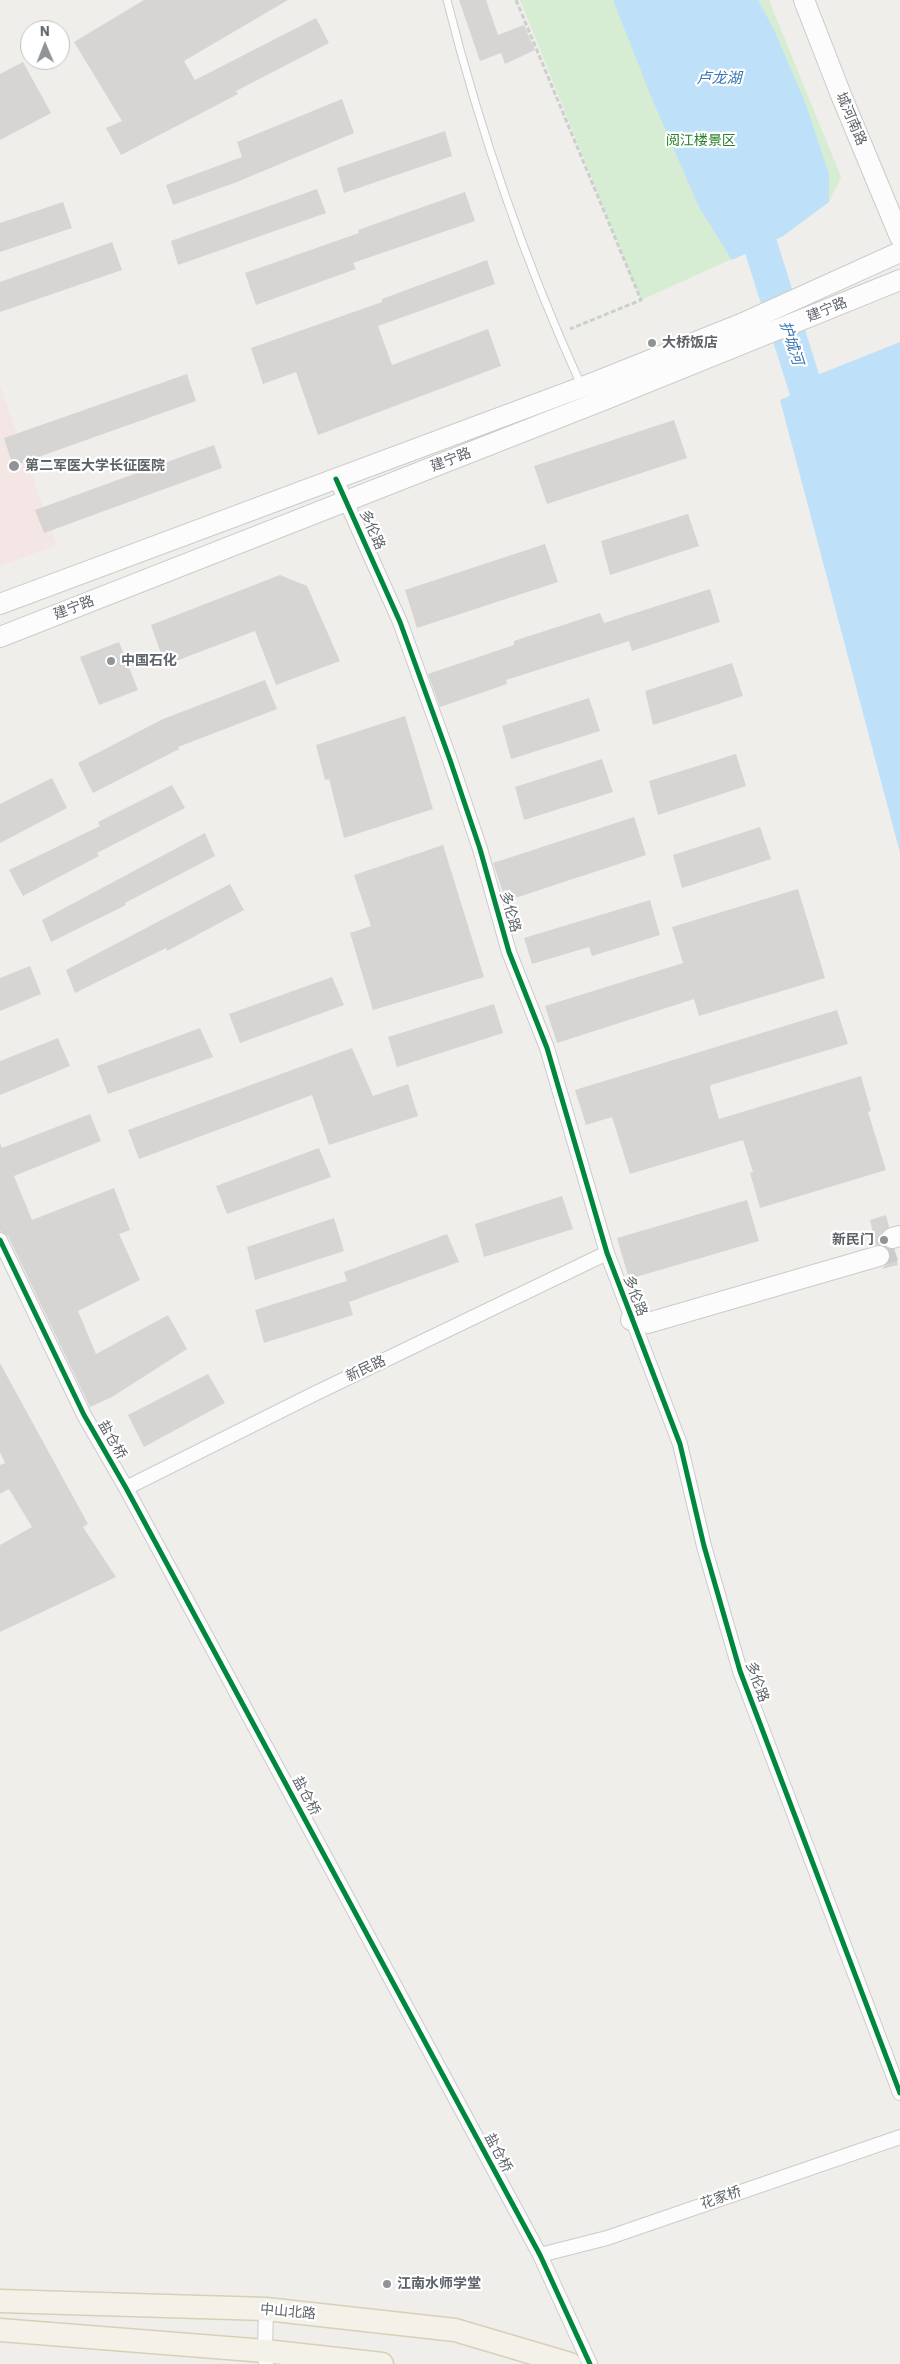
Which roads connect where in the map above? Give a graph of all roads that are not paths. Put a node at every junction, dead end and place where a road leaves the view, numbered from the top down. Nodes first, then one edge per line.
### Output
1 (447, 0) edge
2 (804, 0) edge
3 (900, 237) edge
4 (893, 256) edge
5 (900, 280) edge
6 (582, 388) junction
7 (336, 479) junction
8 (346, 501) junction
9 (0, 604) edge
10 (0, 637) edge
11 (0, 1240) edge
12 (890, 1245) tunnel mouth
13 (607, 1253) junction
14 (632, 1320) junction
15 (126, 1488) junction
16 (900, 2093) edge
17 (900, 2137) edge
18 (540, 2255) junction
19 (0, 2301) edge
20 (266, 2309) junction
21 (0, 2330) edge
22 (266, 2357) edge
23 (382, 2364) edge
24 (570, 2364) edge
25 (590, 2364) edge

1 - 6 lane
2 - 3 main road, 城河南路
4 - 6 main road, 建宁路
5 - 8 main road, 建宁路
6 - 7 main road, 建宁路
7 - 8 street, 多伦路
7 - 9 main road, 建宁路
8 - 10 main road, 建宁路
8 - 13 street, 多伦路
11 - 15 street, 盐仓桥
12 - 14 main road
13 - 14 street, 多伦路
13 - 15 street, 新民路
14 - 16 street, 多伦路
15 - 18 street, 盐仓桥
17 - 18 street, 花家桥
18 - 25 street, 盐仓桥
19 - 20 main road, 中山北路
20 - 22 street
20 - 24 main road, 中山北路
21 - 22 main road
22 - 23 main road

